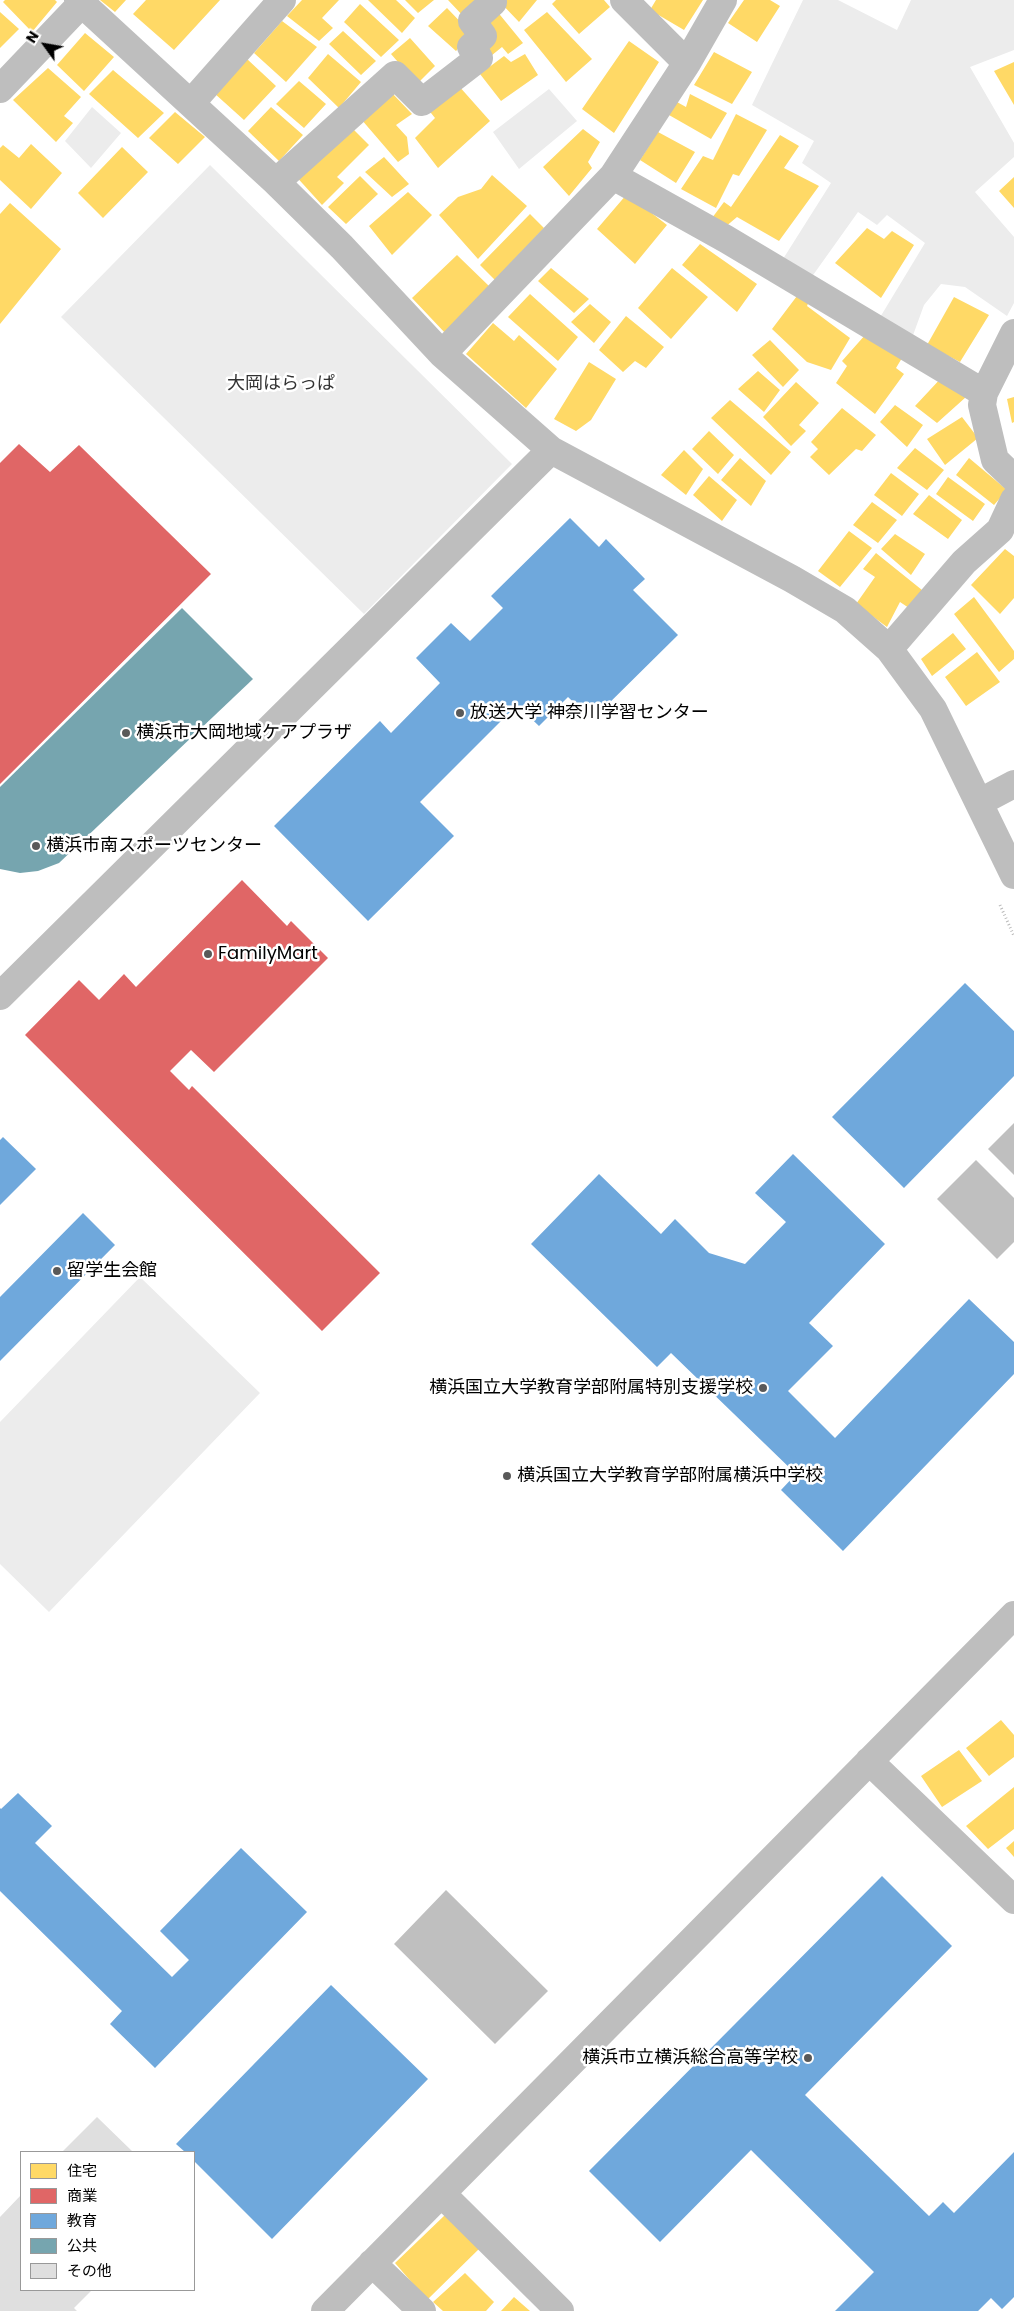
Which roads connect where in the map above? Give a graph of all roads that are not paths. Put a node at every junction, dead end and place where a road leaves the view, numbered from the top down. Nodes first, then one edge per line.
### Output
1 (282, 0) edge
2 (624, 0) edge
3 (723, 0) edge
4 (80, 2) edge
5 (493, 2) dead end
6 (687, 63) junction
7 (0, 89) edge
8 (191, 103) junction
9 (613, 176) junction
10 (276, 182) junction
11 (1014, 333) edge
12 (442, 354) junction
13 (984, 393) junction
14 (550, 450) junction
15 (1014, 478) edge
16 (1014, 500) edge
17 (889, 649) junction
18 (1014, 784) edge
19 (980, 802) junction
20 (1014, 876) edge
21 (0, 996) edge
22 (1014, 1615) edge
23 (869, 1761) junction
24 (1014, 1900) edge
25 (442, 2194) junction
26 (372, 2263) junction
27 (325, 2311) edge
28 (422, 2311) edge
29 (560, 2311) edge

1 - 8 street
2 - 6 street
3 - 6 street
4 - 7 street
4 - 8 street
5 - 10 street
6 - 9 street
8 - 10 street
9 - 12 street
9 - 13 street
10 - 12 street
11 - 13 street
12 - 14 street
13 - 15 street
14 - 17 street
14 - 21 street
16 - 17 street
17 - 19 street
18 - 19 street
19 - 20 street
22 - 23 street
23 - 24 street
23 - 25 street
25 - 26 street
25 - 29 street
26 - 27 street
26 - 28 street

